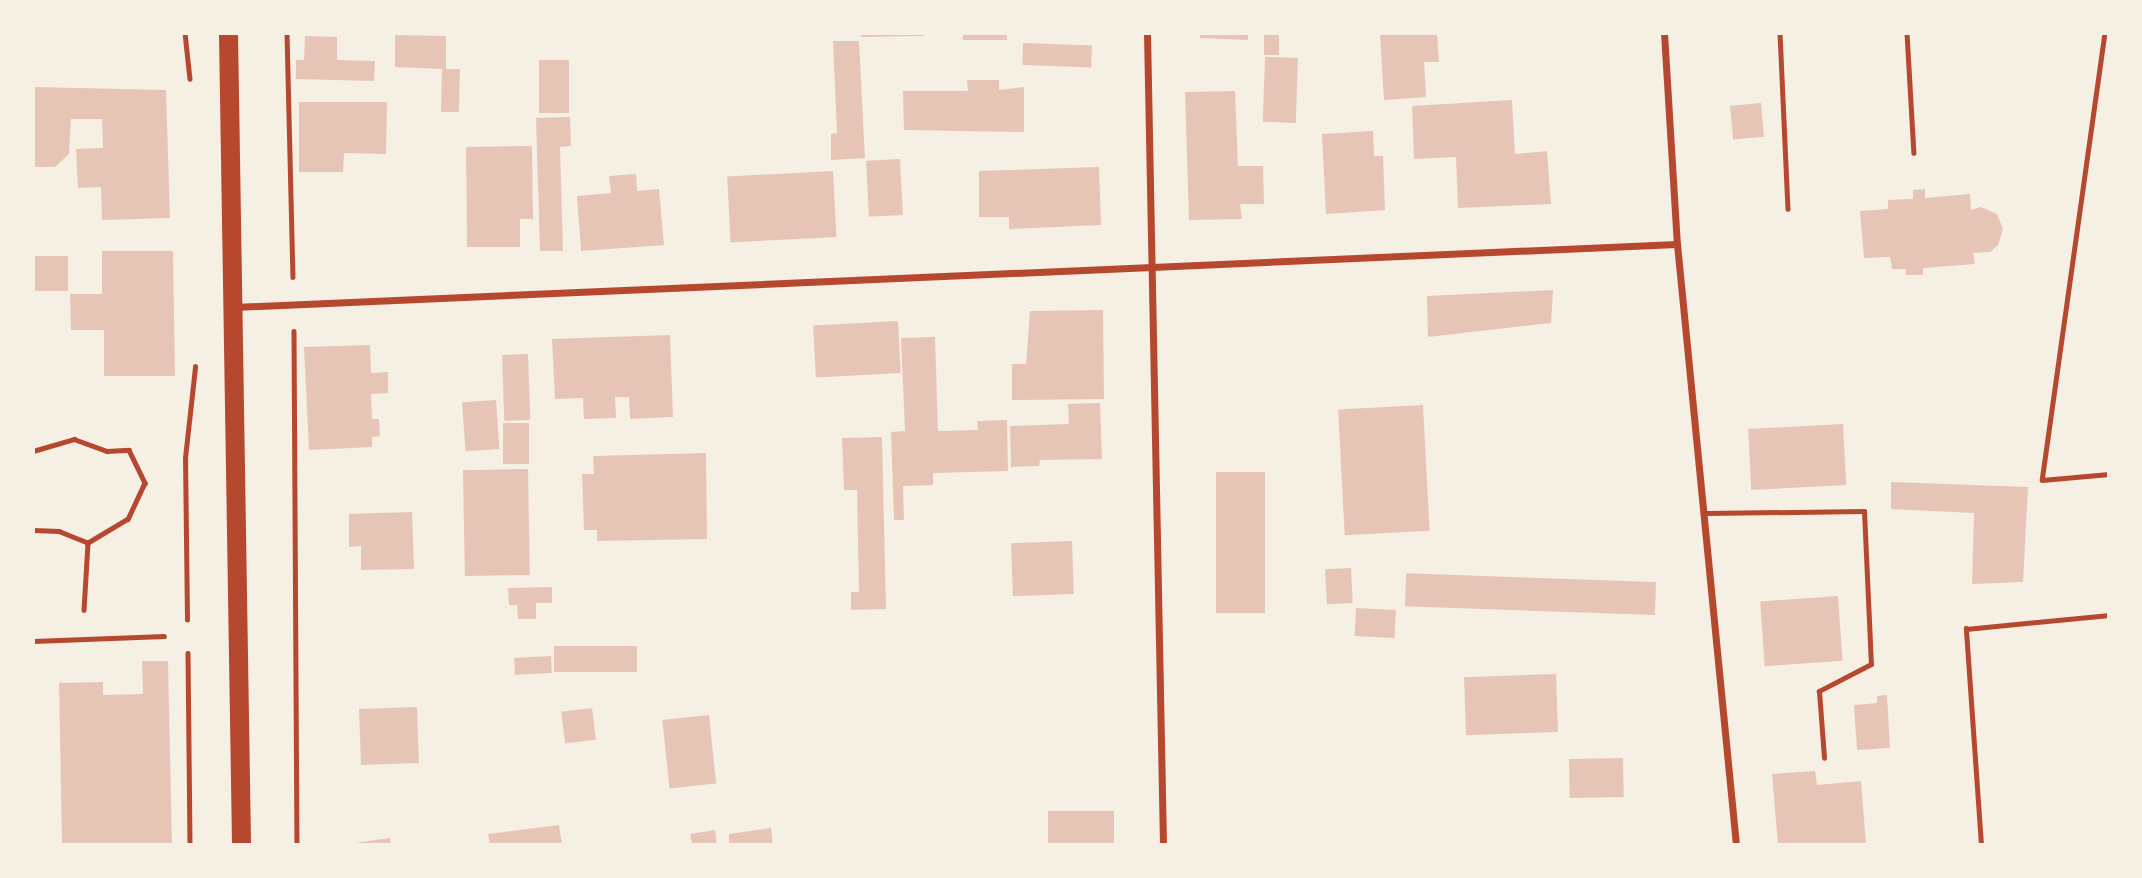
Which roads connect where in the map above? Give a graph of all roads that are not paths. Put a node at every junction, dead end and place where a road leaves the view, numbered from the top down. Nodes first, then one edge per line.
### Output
1 (228, 33) edge
2 (1147, 33) edge
3 (1664, 33) edge
4 (1677, 244) junction
5 (1152, 268) junction
6 (233, 307) junction
7 (1706, 513) junction
8 (164, 636) dead end
9 (33, 641) edge
10 (1824, 758) dead end
11 (241, 845) edge
12 (1163, 845) edge
13 (1736, 845) edge

1 - 6 highway
2 - 5 street
3 - 4 street
4 - 5 street
4 - 7 street
5 - 6 street
5 - 12 street
6 - 11 highway
7 - 10 lane
7 - 13 street
8 - 9 lane

